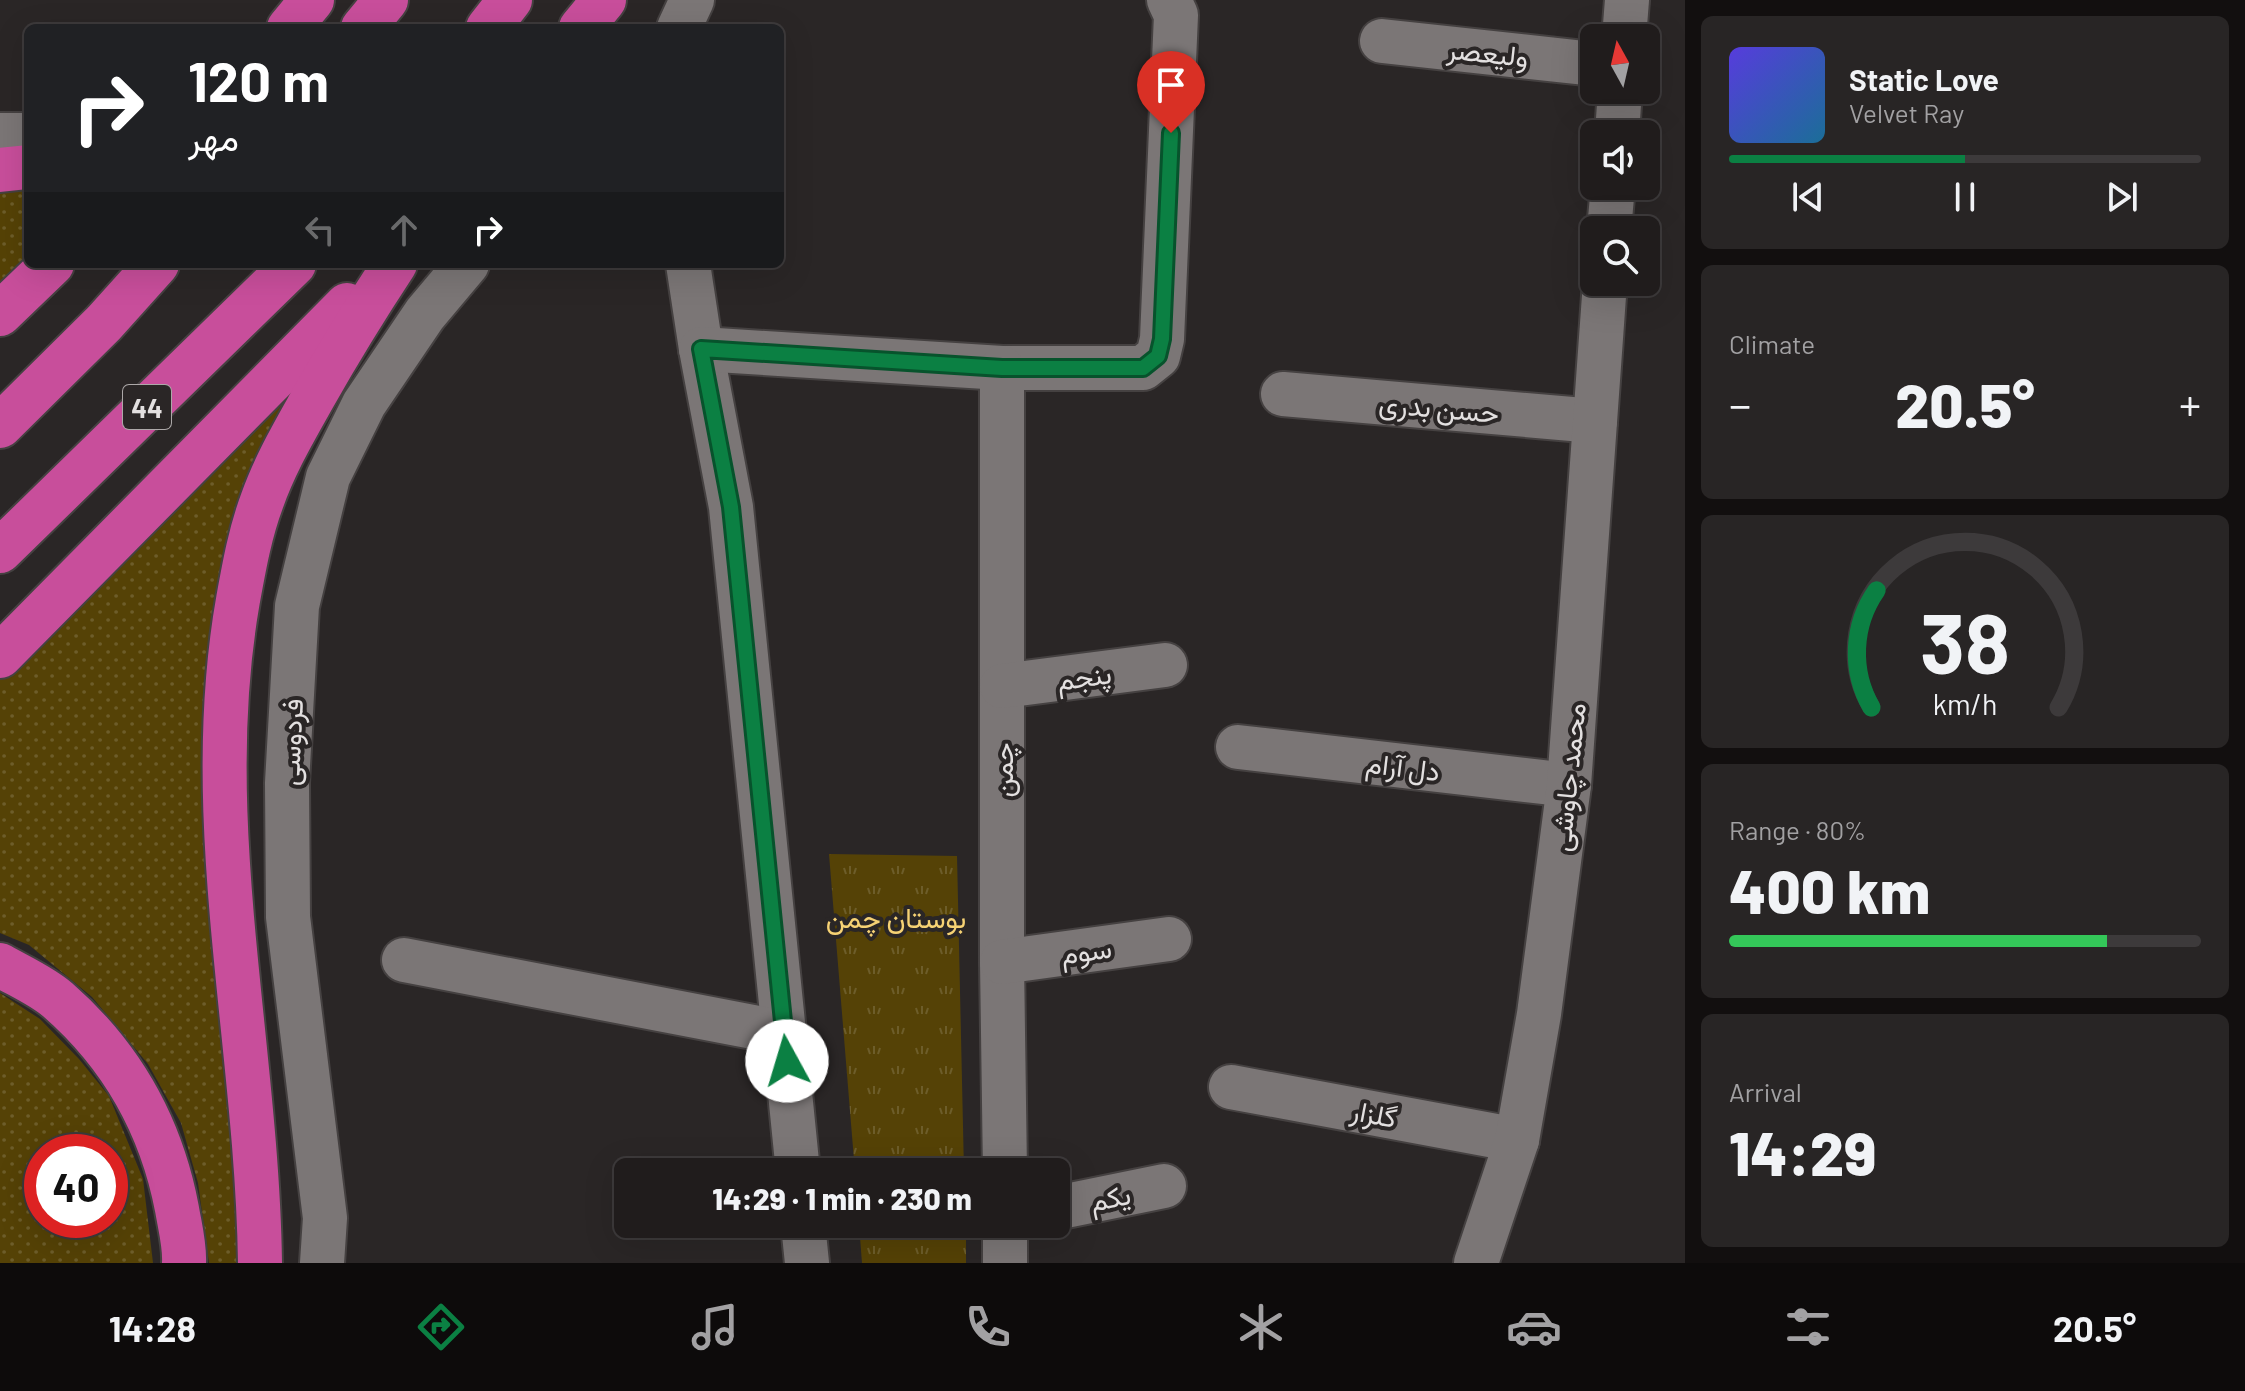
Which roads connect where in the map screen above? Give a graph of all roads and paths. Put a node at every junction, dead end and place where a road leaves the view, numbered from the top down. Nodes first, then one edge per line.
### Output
1 (312, 0) edge
2 (386, 0) edge
3 (510, 0) edge
4 (604, 0) edge
5 (692, 0) edge
6 (1169, 0) edge
7 (1627, 0) edge
8 (292, 24) edge
9 (366, 24) edge
10 (491, 24) edge
11 (584, 24) edge
12 (681, 24) edge
13 (1625, 24) edge
14 (1382, 41) dead end
15 (1580, 62) edge
16 (0, 135) edge
17 (24, 135) edge
18 (24, 167) edge
19 (0, 170) edge
20 (48, 268) edge
21 (153, 268) edge
22 (290, 268) edge
23 (380, 268) edge
24 (392, 268) edge
25 (464, 268) edge
26 (689, 268) edge
27 (1604, 296) edge
28 (0, 314) edge
29 (701, 349) junction
30 (1002, 368) junction
31 (1283, 394) dead end
32 (1595, 421) junction
33 (0, 426) edge
34 (0, 551) edge
35 (0, 656) edge
36 (1165, 665) dead end
37 (1002, 686) junction
38 (1238, 747) dead end
39 (1569, 785) junction
40 (1169, 939) dead end
41 (404, 960) dead end
42 (1002, 962) junction
43 (0, 965) edge
44 (784, 1033) junction
45 (1231, 1087) dead end
46 (1517, 1140) junction
47 (797, 1158) edge
48 (1005, 1158) edge
49 (1164, 1186) dead end
50 (1070, 1205) edge
51 (1005, 1238) edge
52 (184, 1263) edge
53 (260, 1263) edge
54 (322, 1263) edge
55 (1005, 1263) edge
56 (1476, 1263) edge

1 - 8 highway
2 - 9 highway
3 - 10 highway
4 - 11 highway
5 - 12 street
6 - 30 street
7 - 13 street
14 - 15 street, ولیعصر
16 - 17 street
18 - 19 highway
20 - 28 highway
21 - 33 highway
22 - 34 highway, 44
23 - 35 highway
24 - 53 highway
25 - 54 street, فردوسی
26 - 29 street
27 - 32 street, محمد چاوشی
29 - 30 street
29 - 44 street
30 - 37 street, چمن
31 - 32 street, حسن بدری
32 - 39 street, محمد چاوشی
36 - 37 street, پنجم
37 - 42 street, چمن
38 - 39 street, دل‌ آرام
39 - 46 street, محمد چاوشی
40 - 42 street, سوم
41 - 44 street
42 - 48 street, چمن
43 - 52 highway
44 - 47 street
45 - 46 street, گلزار
46 - 56 street, محمد چاوشی
49 - 50 street, یکم
51 - 55 street

